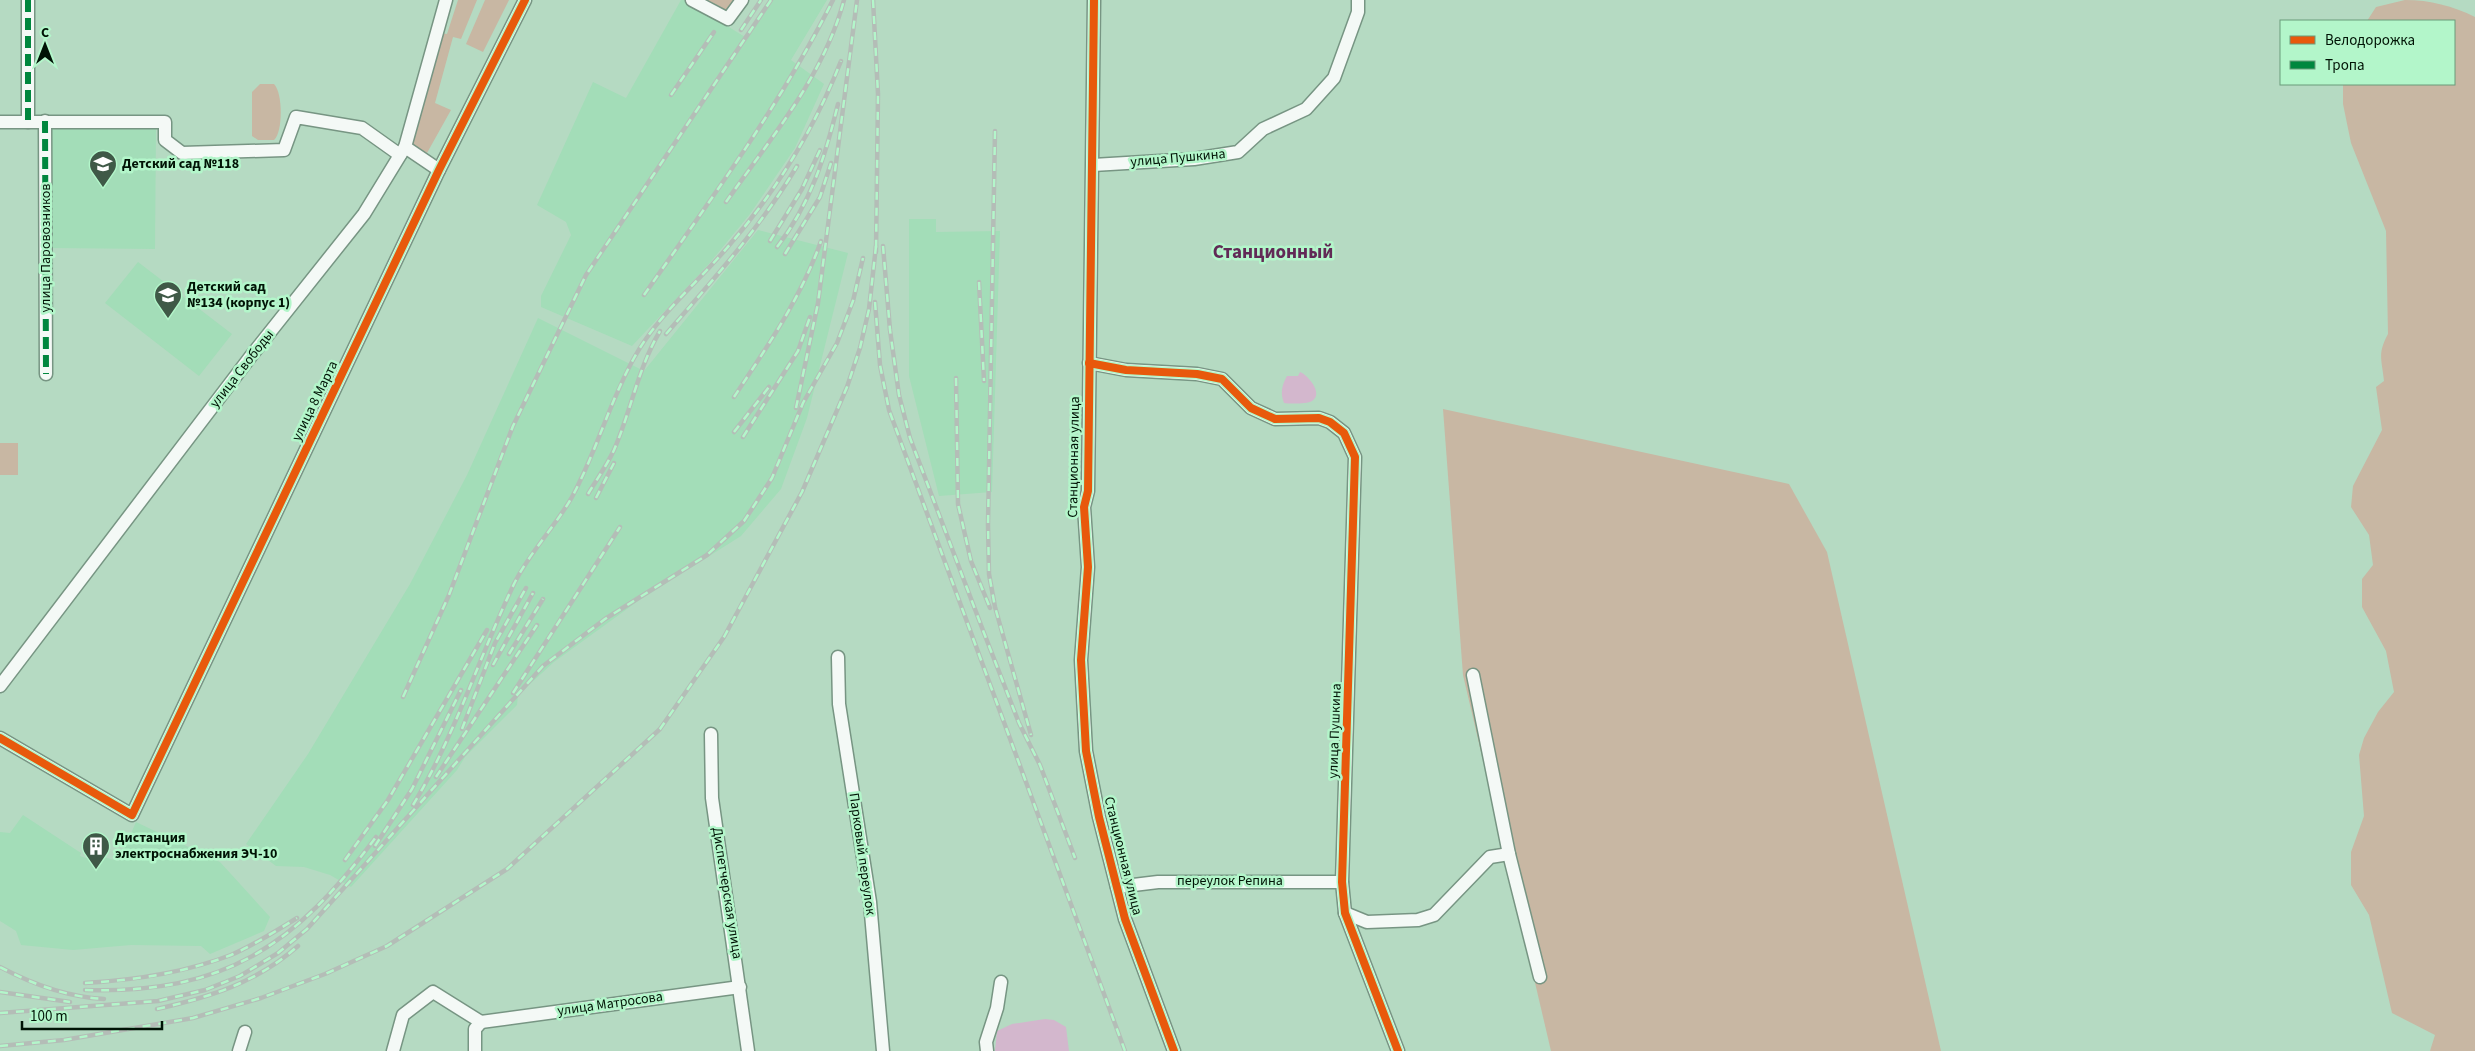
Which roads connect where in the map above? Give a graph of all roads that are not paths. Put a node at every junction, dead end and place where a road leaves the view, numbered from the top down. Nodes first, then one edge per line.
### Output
1 (28, 0) edge
2 (446, 0) edge
3 (525, 0) edge
4 (692, 0) edge
5 (742, 0) edge
6 (1094, 0) edge
7 (1358, 0) edge
8 (45, 121) junction
9 (0, 122) edge
10 (28, 122) junction
11 (402, 151) junction
12 (1093, 165) junction
13 (439, 170) junction
14 (1089, 363) junction
15 (46, 374) dead end
16 (838, 657) dead end
17 (1473, 676) dead end
18 (0, 686) edge
19 (711, 734) dead end
20 (0, 738) edge
21 (1509, 854) junction
22 (1342, 882) junction
23 (1117, 887) junction
24 (1345, 913) junction
25 (1540, 977) dead end
26 (1001, 982) dead end
27 (740, 987) junction
28 (481, 1022) junction
29 (245, 1032) dead end
30 (238, 1051) edge
31 (393, 1051) edge
32 (475, 1051) edge
33 (748, 1051) edge
34 (882, 1051) edge
35 (987, 1051) edge
36 (1174, 1051) edge
37 (1398, 1051) edge

1 - 10 street
2 - 11 street, улица Свободы
3 - 13 street, улица 8 Марта
4 - 5 street
6 - 12 street, Станционная улица
7 - 12 street, улица Пушкина
8 - 10 street
8 - 11 street
8 - 15 street, улица Паровозников
9 - 10 street
11 - 13 street
11 - 18 street, улица Свободы
12 - 14 street, Станционная улица
13 - 20 street, улица 8 Марта
14 - 22 street, улица Пушкина
14 - 23 street, Станционная улица
16 - 34 street, Парковый переулок
17 - 21 street
19 - 27 street, Диспетчерская улица
21 - 24 street
21 - 25 street
22 - 23 street, переулок Репина
22 - 24 street, улица Пушкина
23 - 36 street, Станционная улица
24 - 37 street, улица Пушкина
26 - 35 street
27 - 28 street, улица Матросова
27 - 33 street, Диспетчерская улица
28 - 31 street
28 - 32 street
29 - 30 street

